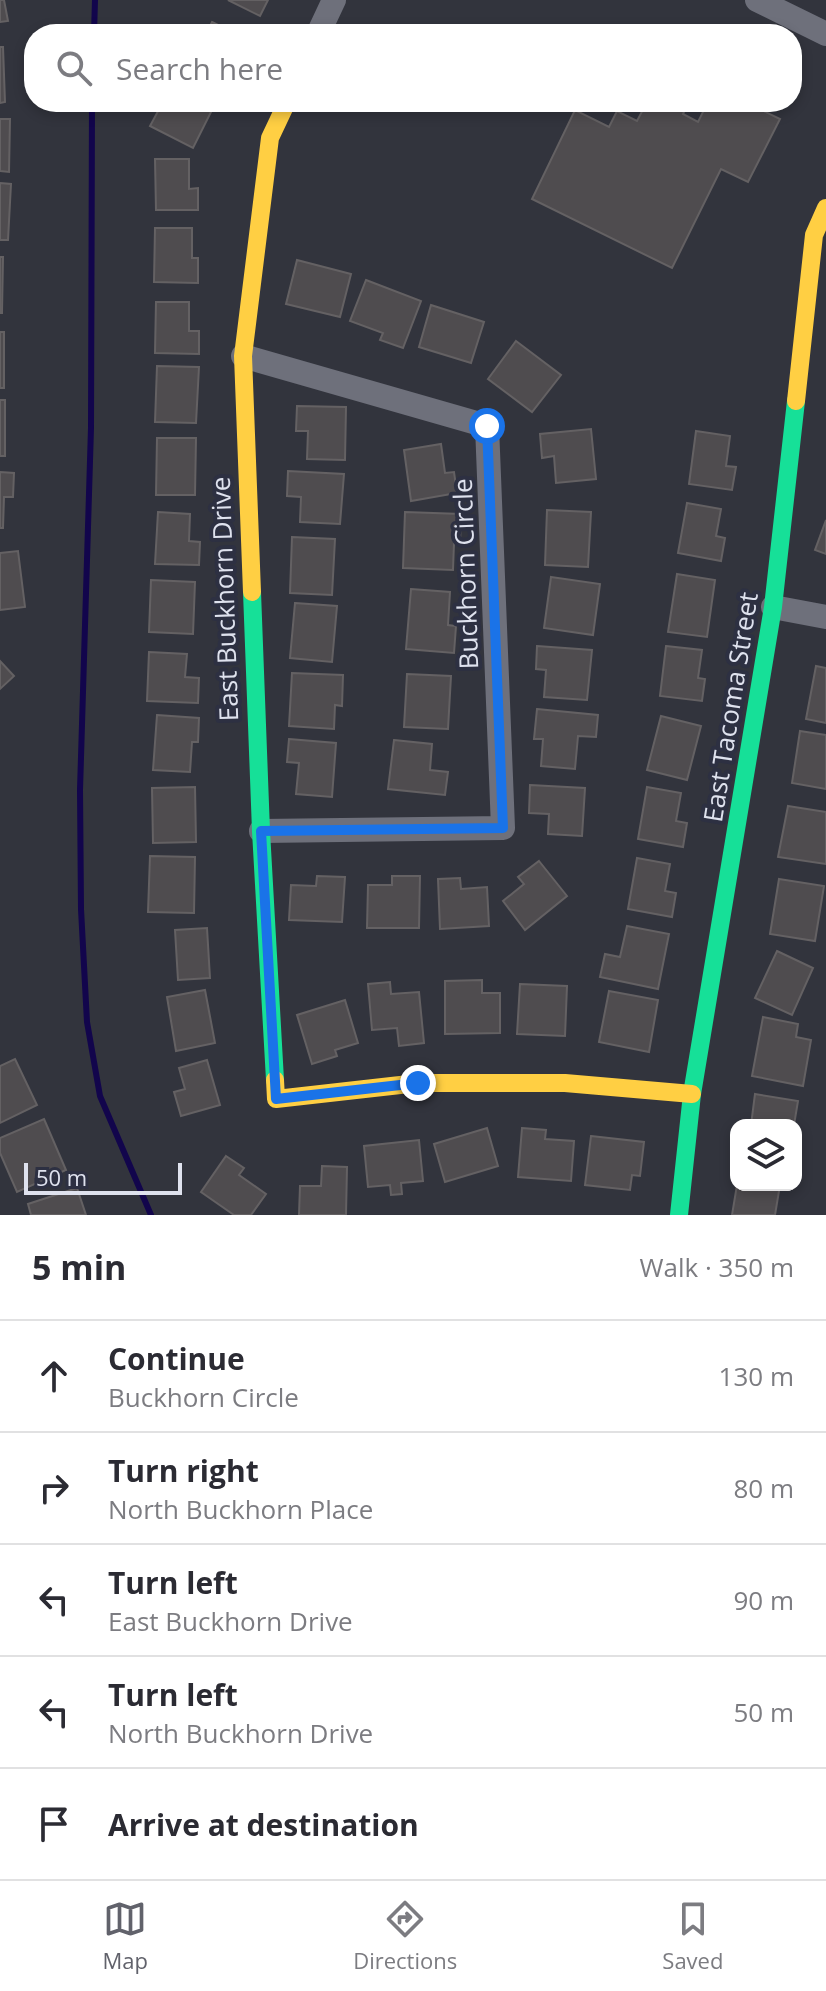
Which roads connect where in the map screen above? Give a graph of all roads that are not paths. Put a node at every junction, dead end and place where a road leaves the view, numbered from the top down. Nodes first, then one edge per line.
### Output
1 (334, 0) edge
2 (757, 0) edge
3 (323, 24) edge
4 (826, 34) edge
5 (282, 112) edge
6 (826, 208) edge
7 (243, 356) junction
8 (773, 607) junction
9 (826, 617) edge
10 (261, 831) junction
11 (692, 1094) junction
12 (679, 1215) edge

1 - 3 street
2 - 4 street
5 - 7 street, East Buckhorn Drive
6 - 8 street, East Tacoma Street
7 - 10 street, East Buckhorn Drive
7 - 10 street, Buckhorn Circle
8 - 9 street
8 - 11 street, East Tacoma Street
10 - 11 street, East Buckhorn Drive
11 - 12 street, East Tacoma Street

